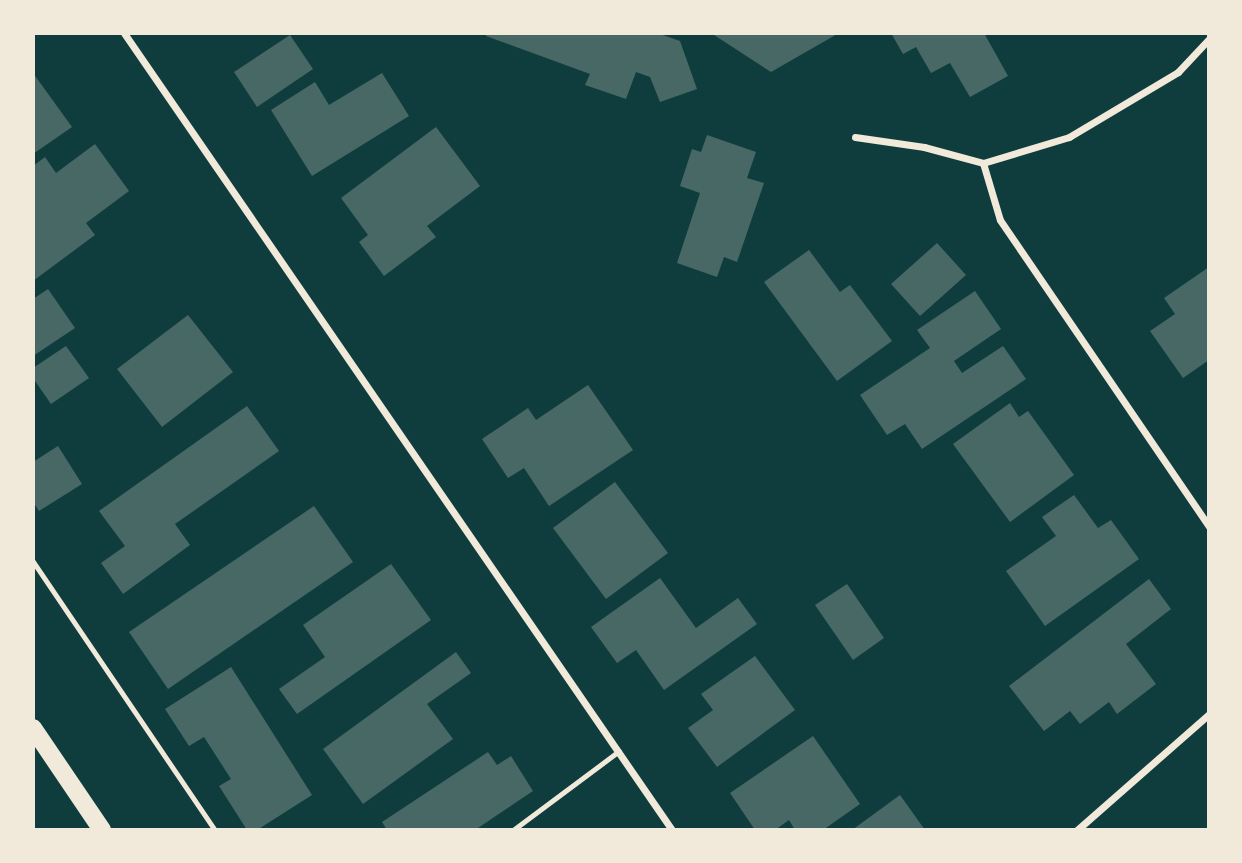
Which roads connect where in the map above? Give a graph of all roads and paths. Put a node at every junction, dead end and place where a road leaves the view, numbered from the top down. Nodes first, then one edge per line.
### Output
1 (124, 33) edge
2 (1209, 39) edge
3 (855, 137) dead end
4 (983, 163) junction
5 (1209, 526) edge
6 (33, 561) edge
7 (1209, 714) edge
8 (33, 728) edge
9 (619, 751) junction
10 (102, 830) edge
11 (215, 830) edge
12 (513, 830) edge
13 (672, 830) edge
14 (1077, 830) edge

1 - 9 street
2 - 4 street
3 - 4 street
4 - 5 street
6 - 11 path
7 - 14 street
8 - 10 main road
9 - 12 lane
9 - 13 street

